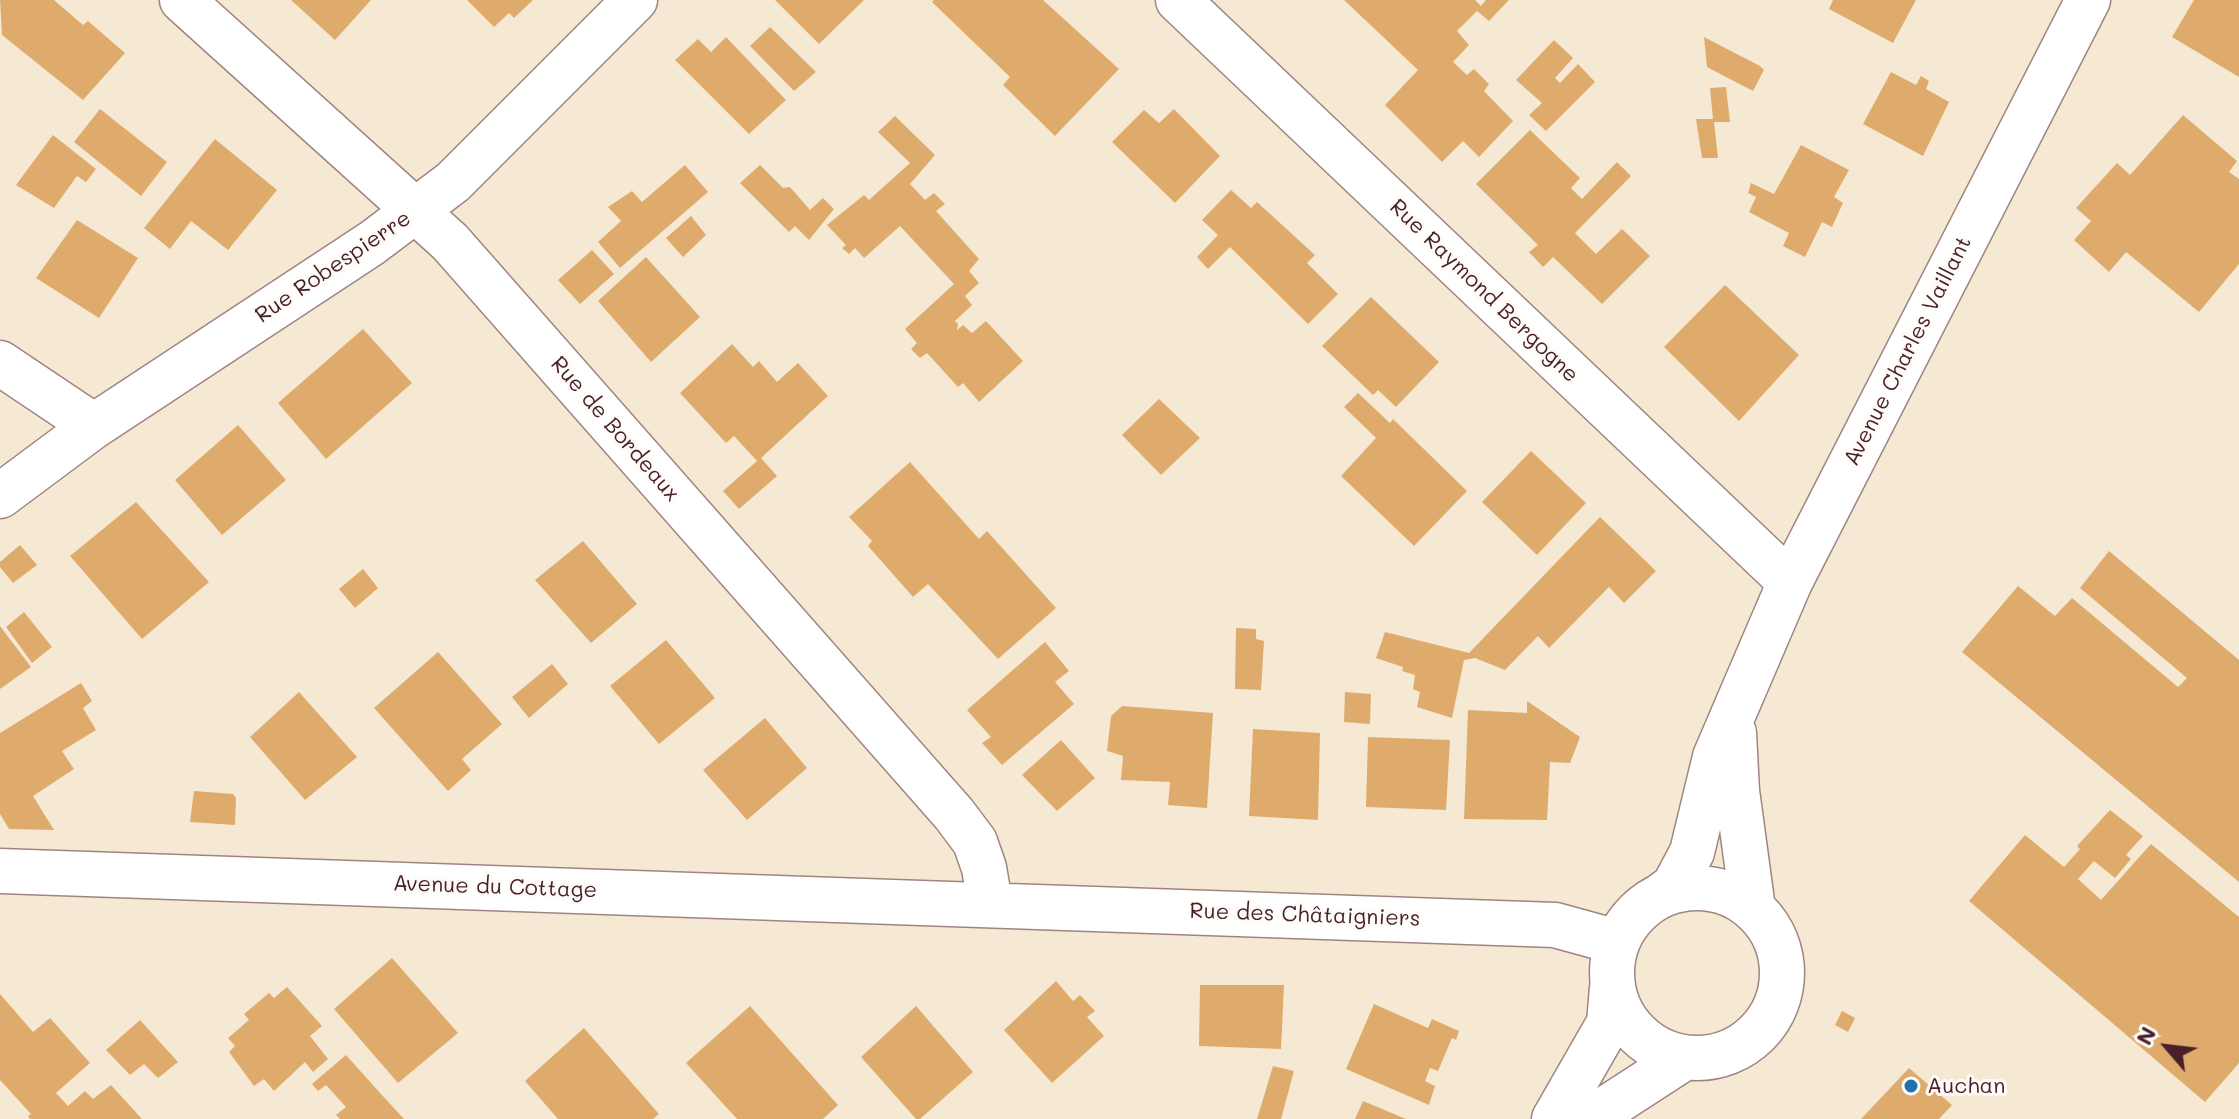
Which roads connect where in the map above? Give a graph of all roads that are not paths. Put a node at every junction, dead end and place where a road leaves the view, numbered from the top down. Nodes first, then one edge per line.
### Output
1 (182, 0) edge
2 (635, 0) edge
3 (1178, 0) edge
4 (2088, 0) edge
5 (417, 209) junction
6 (0, 363) edge
7 (94, 426) junction
8 (0, 496) edge
9 (1790, 582) junction
10 (1735, 706) junction
11 (0, 871) edge
12 (1663, 894) junction
13 (990, 903) junction
14 (1753, 909) junction
15 (1617, 942) junction
16 (1612, 988) junction
17 (1684, 1058) junction
18 (1554, 1119) edge
19 (1590, 1119) edge

1 - 5 street, Rue de Bordeaux
2 - 5 street, Rue Robespierre
3 - 9 street, Rue Raymond Bergogne
4 - 9 street, Avenue Charles Vaillant
5 - 7 street, Rue Robespierre
5 - 13 street, Rue de Bordeaux
6 - 7 street
7 - 8 street, Rue Robespierre
9 - 10 street, Avenue Charles Vaillant
10 - 12 street, Avenue Charles Vaillant
10 - 14 street, Avenue Charles Vaillant
11 - 13 street, Avenue du Cottage
12 - 14 street
12 - 15 street
13 - 15 street, Rue des Châtaigniers
14 - 17 street
15 - 16 street
16 - 17 street
16 - 18 street
17 - 19 street

